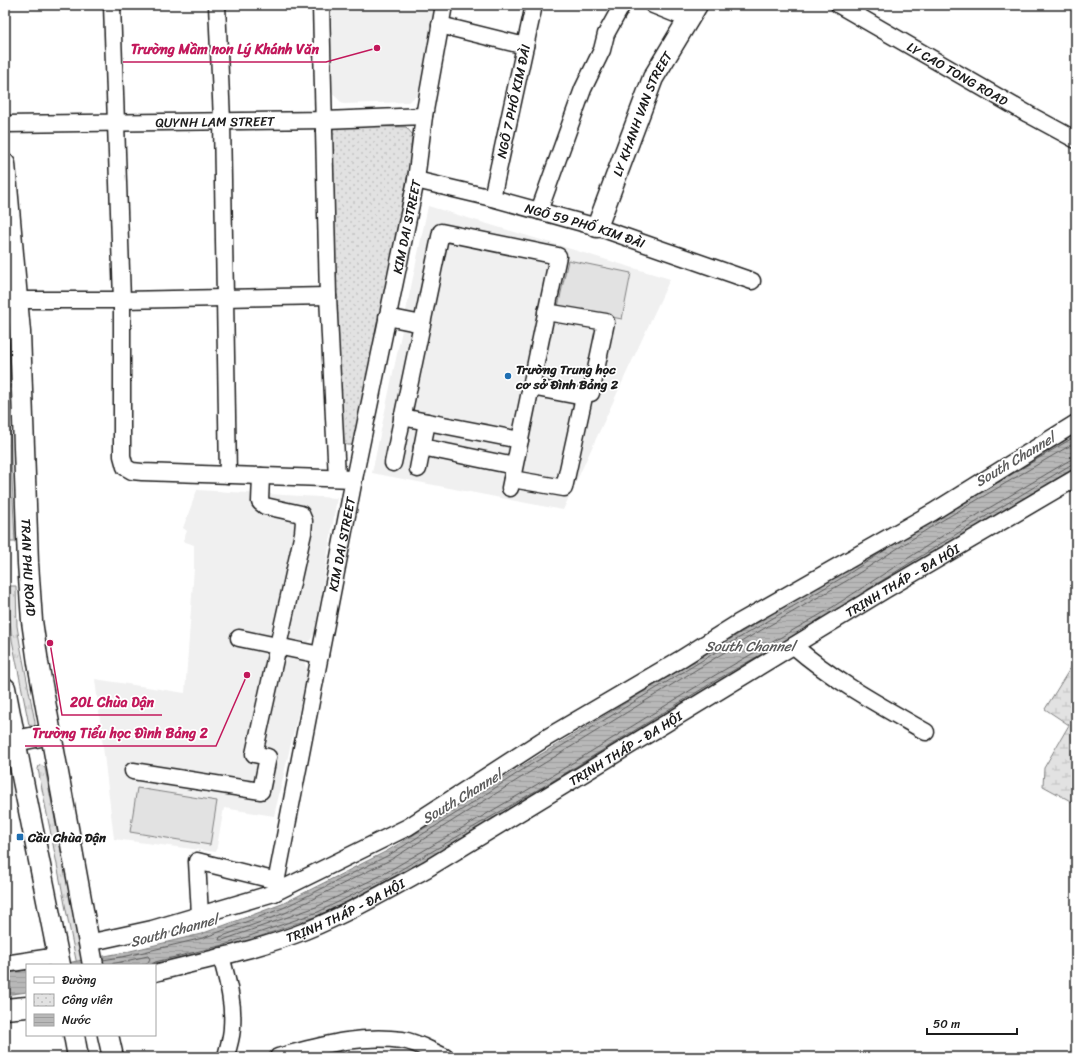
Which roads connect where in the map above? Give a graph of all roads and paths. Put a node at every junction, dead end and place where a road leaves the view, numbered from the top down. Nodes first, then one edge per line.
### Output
1 (112, 5) edge
2 (217, 5) edge
3 (321, 5) edge
4 (444, 5) edge
5 (534, 5) edge
6 (622, 5) edge
7 (653, 5) edge
8 (840, 5) edge
9 (692, 12) edge
10 (440, 25) junction
11 (525, 46) junction
12 (424, 116) junction
13 (325, 120) junction
14 (222, 121) junction
15 (115, 122) junction
16 (5, 124) edge
17 (1076, 140) edge
18 (5, 164) edge
19 (416, 180) junction
20 (492, 198) junction
21 (539, 211) junction
22 (597, 227) junction
23 (752, 281) dead end
24 (328, 296) junction
25 (225, 298) junction
26 (122, 300) junction
27 (11, 301) edge
28 (546, 312) junction
29 (387, 317) junction
30 (422, 324) junction
31 (531, 387) junction
32 (584, 397) junction
33 (402, 417) junction
34 (427, 422) junction
35 (1076, 423) edge
36 (520, 440) junction
37 (422, 447) junction
38 (393, 463) dead end
39 (418, 469) dead end
40 (228, 475) junction
41 (261, 476) junction
42 (337, 478) junction
43 (512, 478) junction
44 (1076, 478) edge
45 (354, 479) junction
46 (239, 638) dead end
47 (278, 646) junction
48 (794, 646) junction
49 (320, 655) junction
50 (5, 688) edge
51 (926, 732) dead end
52 (51, 734) junction
53 (15, 741) junction
54 (133, 771) dead end
55 (276, 887) junction
56 (200, 915) junction
57 (90, 953) edge
58 (221, 956) junction
59 (59, 960) edge
60 (5, 964) edge
61 (156, 973) edge
62 (26, 1007) edge
63 (5, 1009) edge
64 (74, 1036) edge
65 (108, 1036) edge
66 (324, 1051) edge
67 (78, 1057) edge
68 (113, 1057) edge
69 (226, 1057) edge
70 (278, 1057) edge
71 (445, 1057) edge

1 - 15 street
2 - 14 street
3 - 13 street
4 - 10 street, KIM DAI STREET
5 - 11 street, NGÕ 7 PHỐ KIM ĐÀI
6 - 21 street
7 - 9 street
8 - 17 street, LY CAO TONG ROAD
9 - 22 main road, LY KHANH VAN STREET
10 - 11 street
10 - 12 street, KIM DAI STREET
11 - 20 street, NGÕ 7 PHỐ KIM ĐÀI
12 - 13 street, QUYNH LAM STREET
12 - 19 street, KIM DAI STREET
13 - 14 street, QUYNH LAM STREET
13 - 24 street
14 - 15 street, QUYNH LAM STREET
14 - 25 street
15 - 16 street, QUYNH LAM STREET
15 - 26 street
18 - 27 main road, TRAN PHU ROAD
19 - 20 street, NGÕ 59 PHỐ KIM ĐÀI
19 - 29 street, KIM DAI STREET
20 - 21 street, NGÕ 59 PHỐ KIM ĐÀI
21 - 22 street, NGÕ 59 PHỐ KIM ĐÀI
22 - 23 street, NGÕ 59 PHỐ KIM ĐÀI
24 - 25 street
24 - 42 street
25 - 26 street
25 - 40 street
26 - 27 street
26 - 40 street
27 - 52 main road, TRAN PHU ROAD
28 - 30 street
28 - 31 street
28 - 32 street
29 - 30 street
29 - 45 street, KIM DAI STREET
30 - 33 street
31 - 32 street
31 - 36 street
32 - 43 street
33 - 34 street
33 - 38 street
34 - 36 street
34 - 37 street
35 - 55 street
36 - 43 street
37 - 39 street
37 - 43 street
40 - 41 street
41 - 42 street
41 - 47 street
42 - 45 street
44 - 48 street, TRỊNH THÁP - ĐA HỘI
45 - 49 street, KIM DAI STREET
46 - 47 street
47 - 49 street
47 - 54 street
48 - 51 street
48 - 58 street, TRỊNH THÁP - ĐA HỘI
49 - 55 street, KIM DAI STREET
50 - 53 main road
52 - 53 main road
52 - 57 main road, TRAN PHU ROAD
53 - 59 main road
55 - 56 street
55 - 56 street
56 - 57 street
58 - 61 street, TRỊNH THÁP - ĐA HỘI
58 - 69 street
59 - 60 street
62 - 63 main road
64 - 67 main road
65 - 68 main road
66 - 70 street
66 - 71 street

